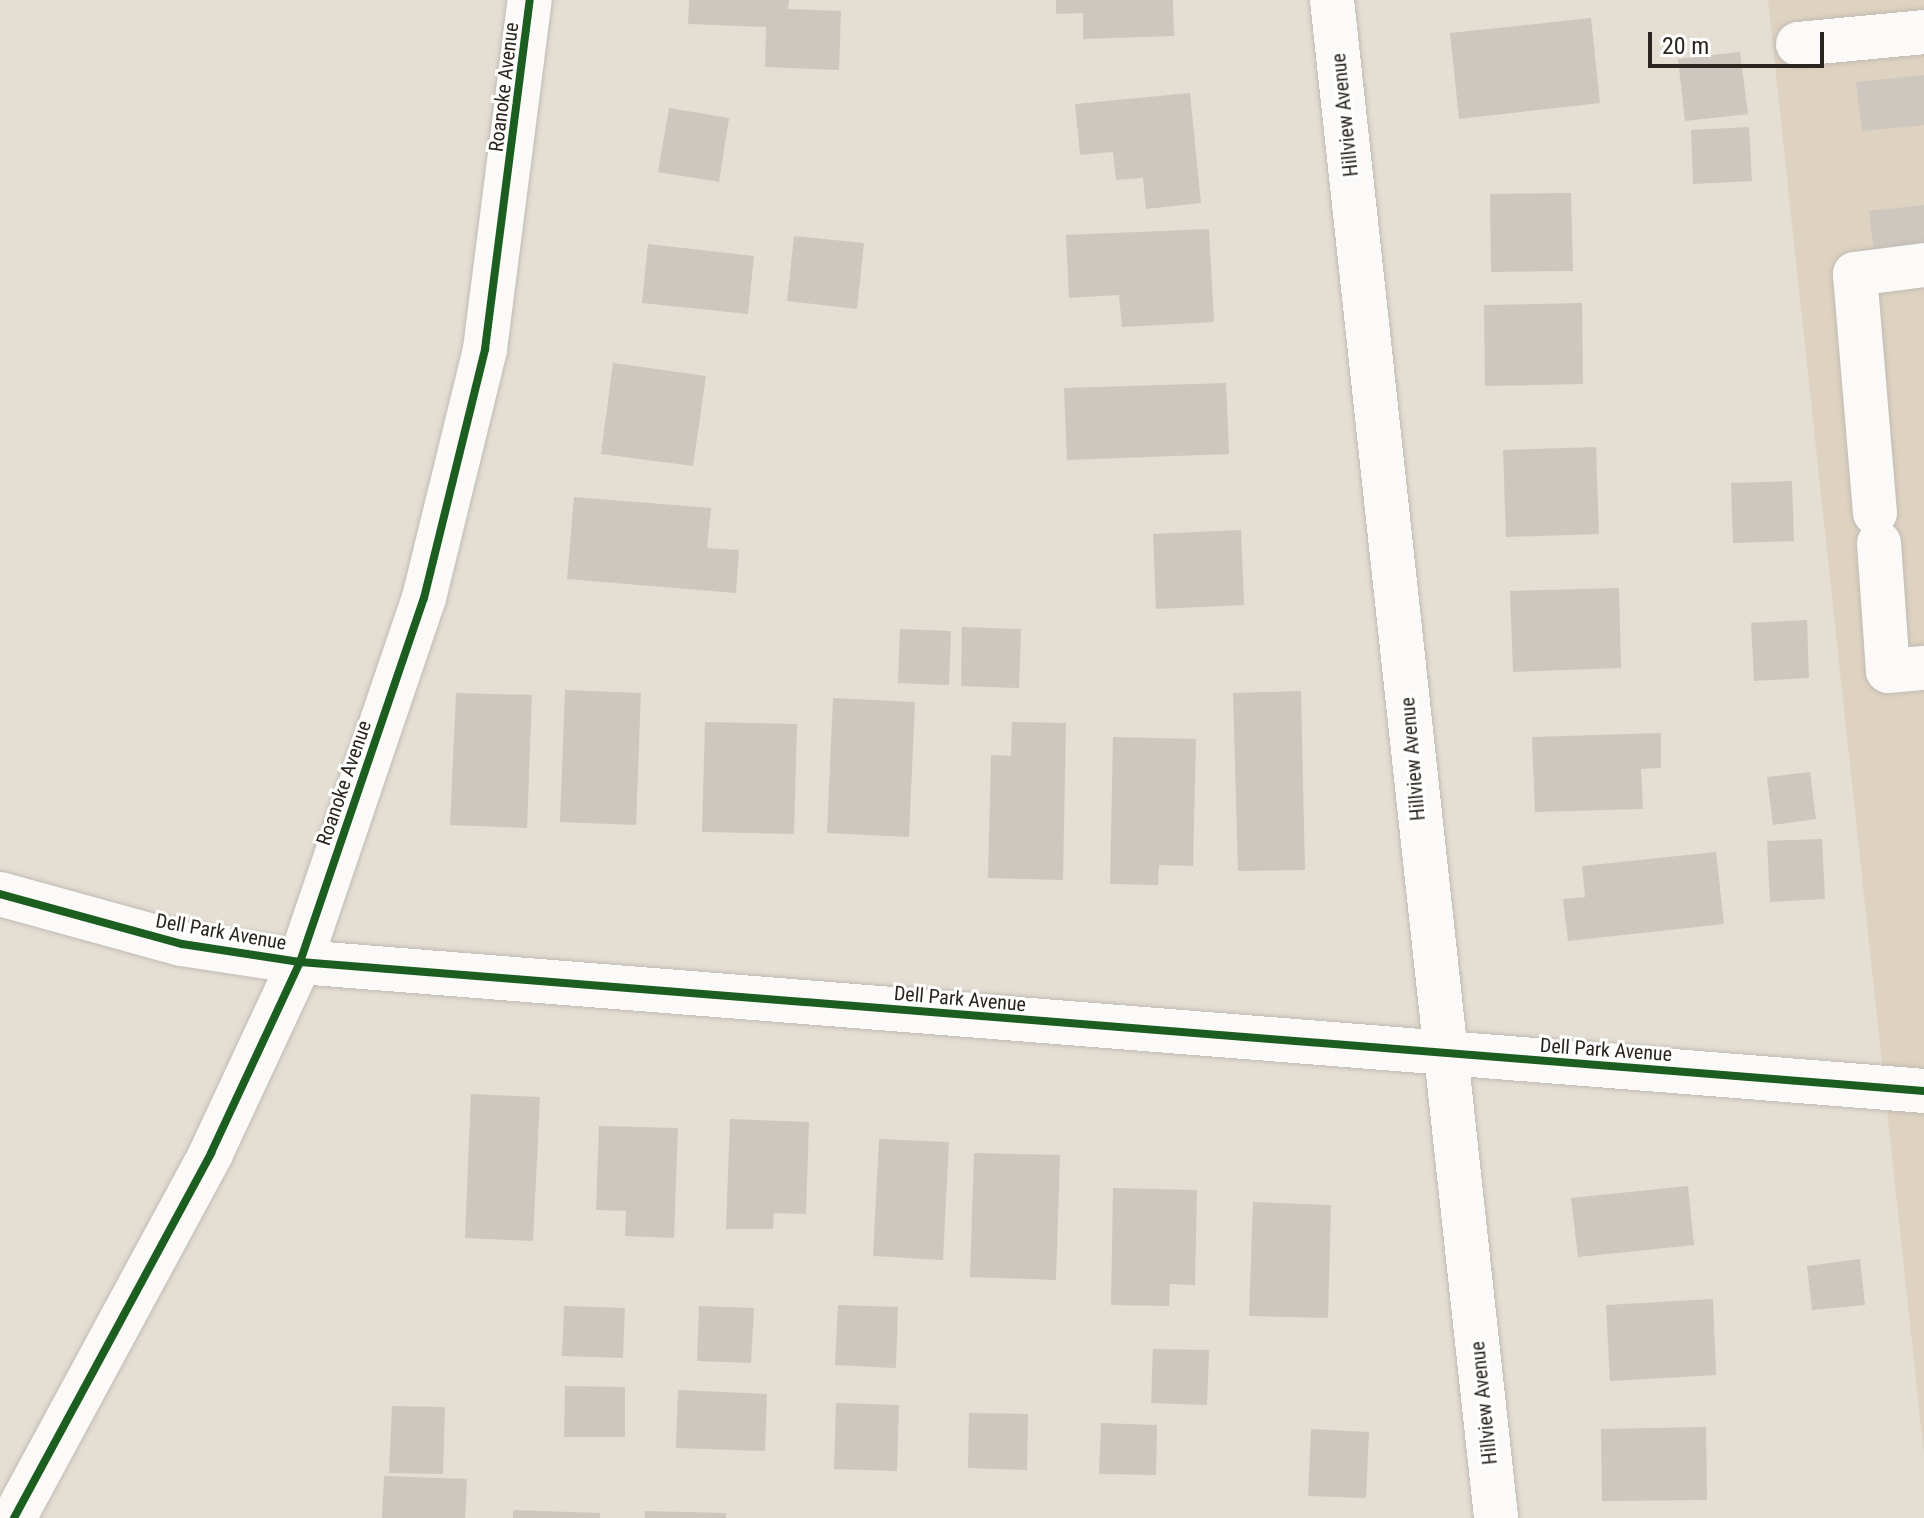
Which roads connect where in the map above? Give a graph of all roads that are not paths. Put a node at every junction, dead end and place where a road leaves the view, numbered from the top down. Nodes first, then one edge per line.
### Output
1 (530, 0) edge
2 (1332, 0) edge
3 (1924, 32) edge
4 (1798, 44) dead end
5 (1924, 265) edge
6 (1924, 668) edge
7 (0, 894) edge
8 (300, 962) junction
9 (1441, 1053) junction
10 (1924, 1091) edge
11 (14, 1518) edge
12 (1496, 1518) edge

1 - 8 street, Roanoke Avenue
2 - 9 street, Hillview Avenue
3 - 4 street
5 - 6 street
7 - 8 street, Dell Park Avenue
8 - 9 street, Dell Park Avenue
8 - 11 street, Roanoke Avenue
9 - 10 street, Dell Park Avenue
9 - 12 street, Hillview Avenue

